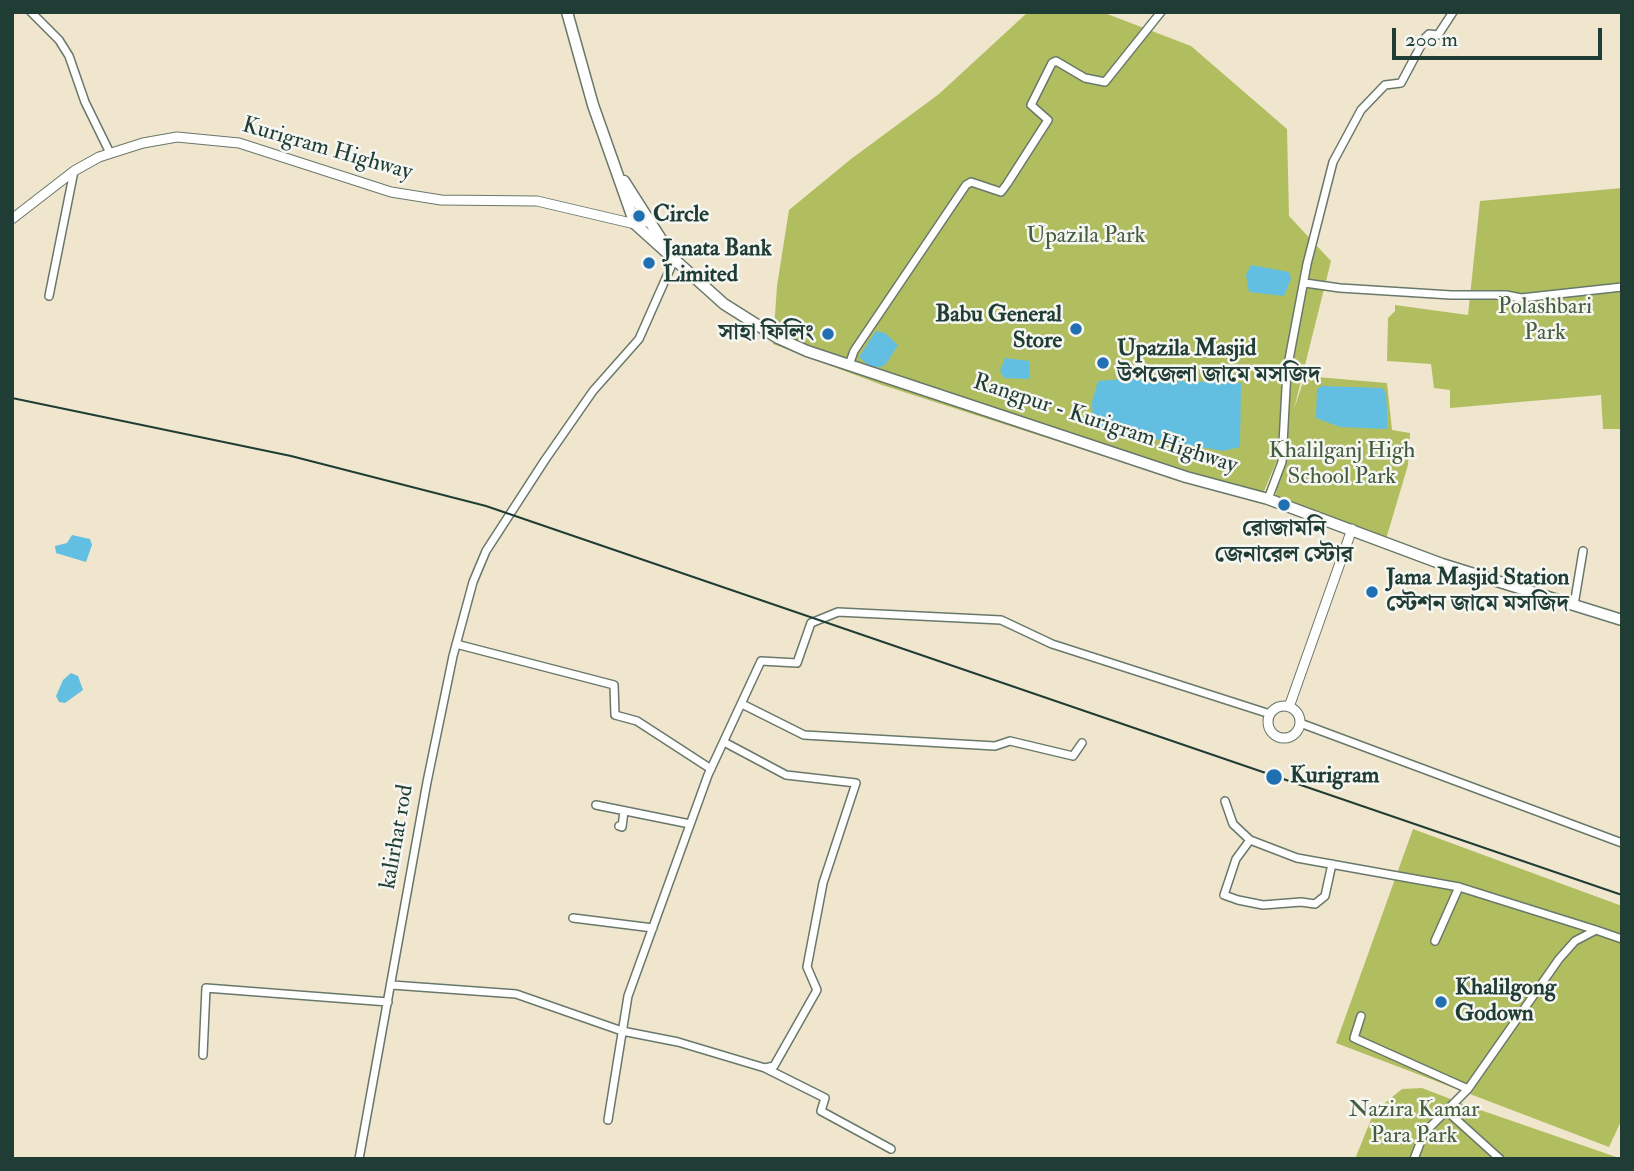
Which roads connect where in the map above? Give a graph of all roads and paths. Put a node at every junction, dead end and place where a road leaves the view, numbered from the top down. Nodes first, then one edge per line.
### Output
1 (31, 12) edge
2 (566, 12) edge
3 (1161, 12) edge
4 (1453, 12) edge
5 (110, 153) junction
6 (74, 171) junction
7 (618, 173) junction
8 (642, 207) junction
9 (629, 211) junction
10 (610, 218) junction
11 (12, 219) edge
12 (650, 221) junction
13 (635, 224) junction
14 (674, 260) junction
15 (1305, 282) junction
16 (1622, 287) edge
17 (49, 296) dead end
18 (849, 365) junction
19 (1268, 499) junction
20 (1352, 529) junction
21 (1583, 551) dead end
22 (1574, 605) junction
23 (1622, 620) edge
24 (456, 644) junction
25 (742, 704) junction
26 (1289, 707) junction
27 (1270, 714) junction
28 (1300, 723) junction
29 (724, 742) junction
30 (1082, 743) dead end
31 (711, 769) junction
32 (1226, 801) dead end
33 (596, 805) dead end
34 (624, 811) junction
35 (690, 824) junction
36 (619, 826) dead end
37 (1250, 840) junction
38 (1622, 843) edge
39 (1332, 864) junction
40 (1459, 887) junction
41 (573, 918) dead end
42 (653, 928) junction
43 (1597, 930) junction
44 (1622, 939) edge
45 (1435, 941) dead end
46 (392, 985) junction
47 (388, 1002) junction
48 (1361, 1016) dead end
49 (622, 1031) junction
50 (202, 1055) dead end
51 (765, 1068) junction
52 (1468, 1089) junction
53 (1448, 1112) junction
54 (608, 1120) dead end
55 (891, 1149) dead end
56 (359, 1159) edge
57 (1414, 1159) edge
58 (1500, 1159) edge

1 - 5 street
2 - 7 highway
3 - 18 street
4 - 15 street
5 - 6 main road, Kurigram Highway
5 - 10 main road, Kurigram Highway
6 - 11 main road, Kurigram Highway
6 - 17 street
7 - 8 highway
7 - 9 highway
8 - 9 main road
8 - 12 highway
9 - 10 main road
9 - 13 highway
10 - 13 main road, Kurigram Highway
12 - 13 main road, Kurigram Highway
12 - 14 highway
13 - 14 highway, Rangpur - Kurigram Highway
14 - 18 highway, Rangpur - Kurigram Highway
14 - 24 street, kalirhat rod
15 - 16 street
15 - 19 street
18 - 19 highway, Rangpur - Kurigram Highway
19 - 20 highway, Rangpur - Kurigram Highway
20 - 22 highway, Rangpur - Kurigram Highway
20 - 26 main road
21 - 22 street
22 - 23 highway, Rangpur - Kurigram Highway
24 - 31 street
24 - 46 street, kalirhat rod
25 - 27 street
25 - 29 street
25 - 30 street
26 - 27 main road
26 - 28 main road
27 - 28 main road
28 - 38 street
29 - 31 street
29 - 51 street
31 - 35 street
32 - 37 street
33 - 34 street
34 - 35 street
34 - 36 street
35 - 42 street
37 - 39 street
37 - 39 street
39 - 40 street
40 - 43 street
40 - 45 street
41 - 42 street
42 - 49 street
43 - 44 street
43 - 52 street
46 - 47 street, kalirhat rod
46 - 49 street
47 - 50 street
47 - 56 street, kalirhat rod
48 - 52 street
49 - 51 street
49 - 54 street
51 - 55 street
52 - 53 street
53 - 57 street
53 - 58 street

